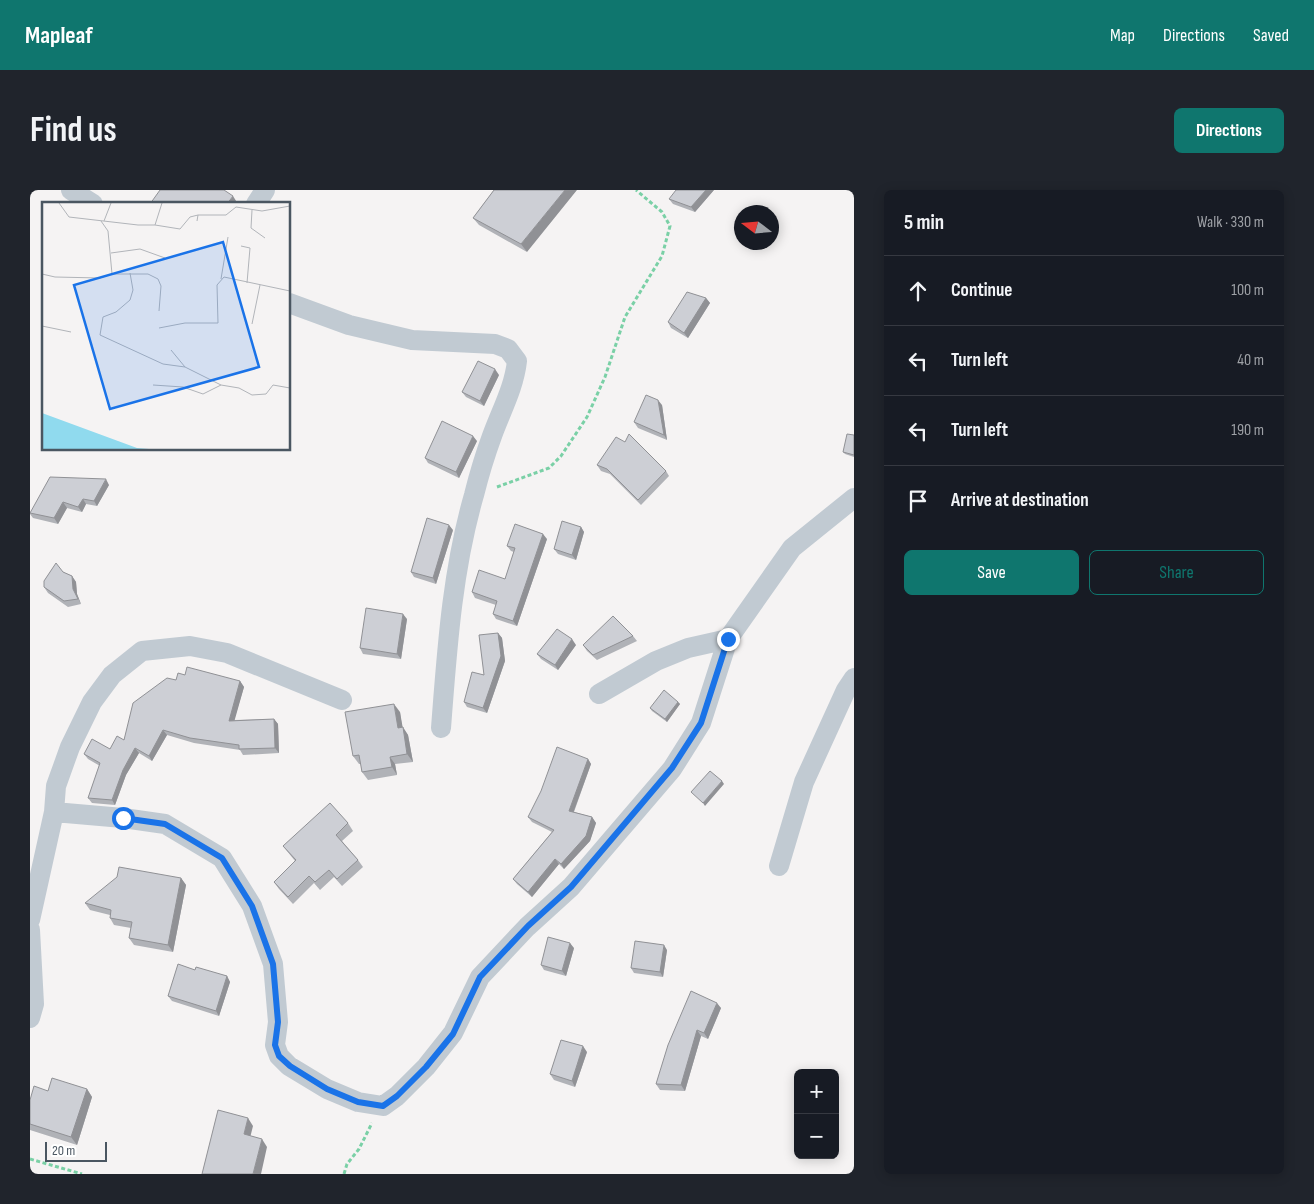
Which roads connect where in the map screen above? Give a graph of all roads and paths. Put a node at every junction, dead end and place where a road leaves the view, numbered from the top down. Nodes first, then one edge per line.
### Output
1 (71, 190) edge
2 (266, 190) edge
3 (636, 190) edge
4 (89, 202) edge
5 (257, 202) edge
6 (290, 303) edge
7 (473, 496) junction
8 (854, 498) edge
9 (728, 639) junction
10 (854, 678) edge
11 (599, 694) dead end
12 (342, 700) dead end
13 (441, 728) dead end
14 (54, 812) junction
15 (779, 866) dead end
16 (30, 920) edge
17 (30, 930) edge
18 (30, 1018) edge
19 (383, 1106) junction
20 (30, 1159) edge
21 (82, 1174) edge
22 (344, 1174) edge

1 - 4 street
2 - 5 street
3 - 7 path
6 - 7 street
7 - 13 street
8 - 9 street
9 - 11 street
9 - 19 street
10 - 15 street
12 - 14 street
14 - 16 street
14 - 19 street
17 - 18 street
19 - 22 path
20 - 21 path

